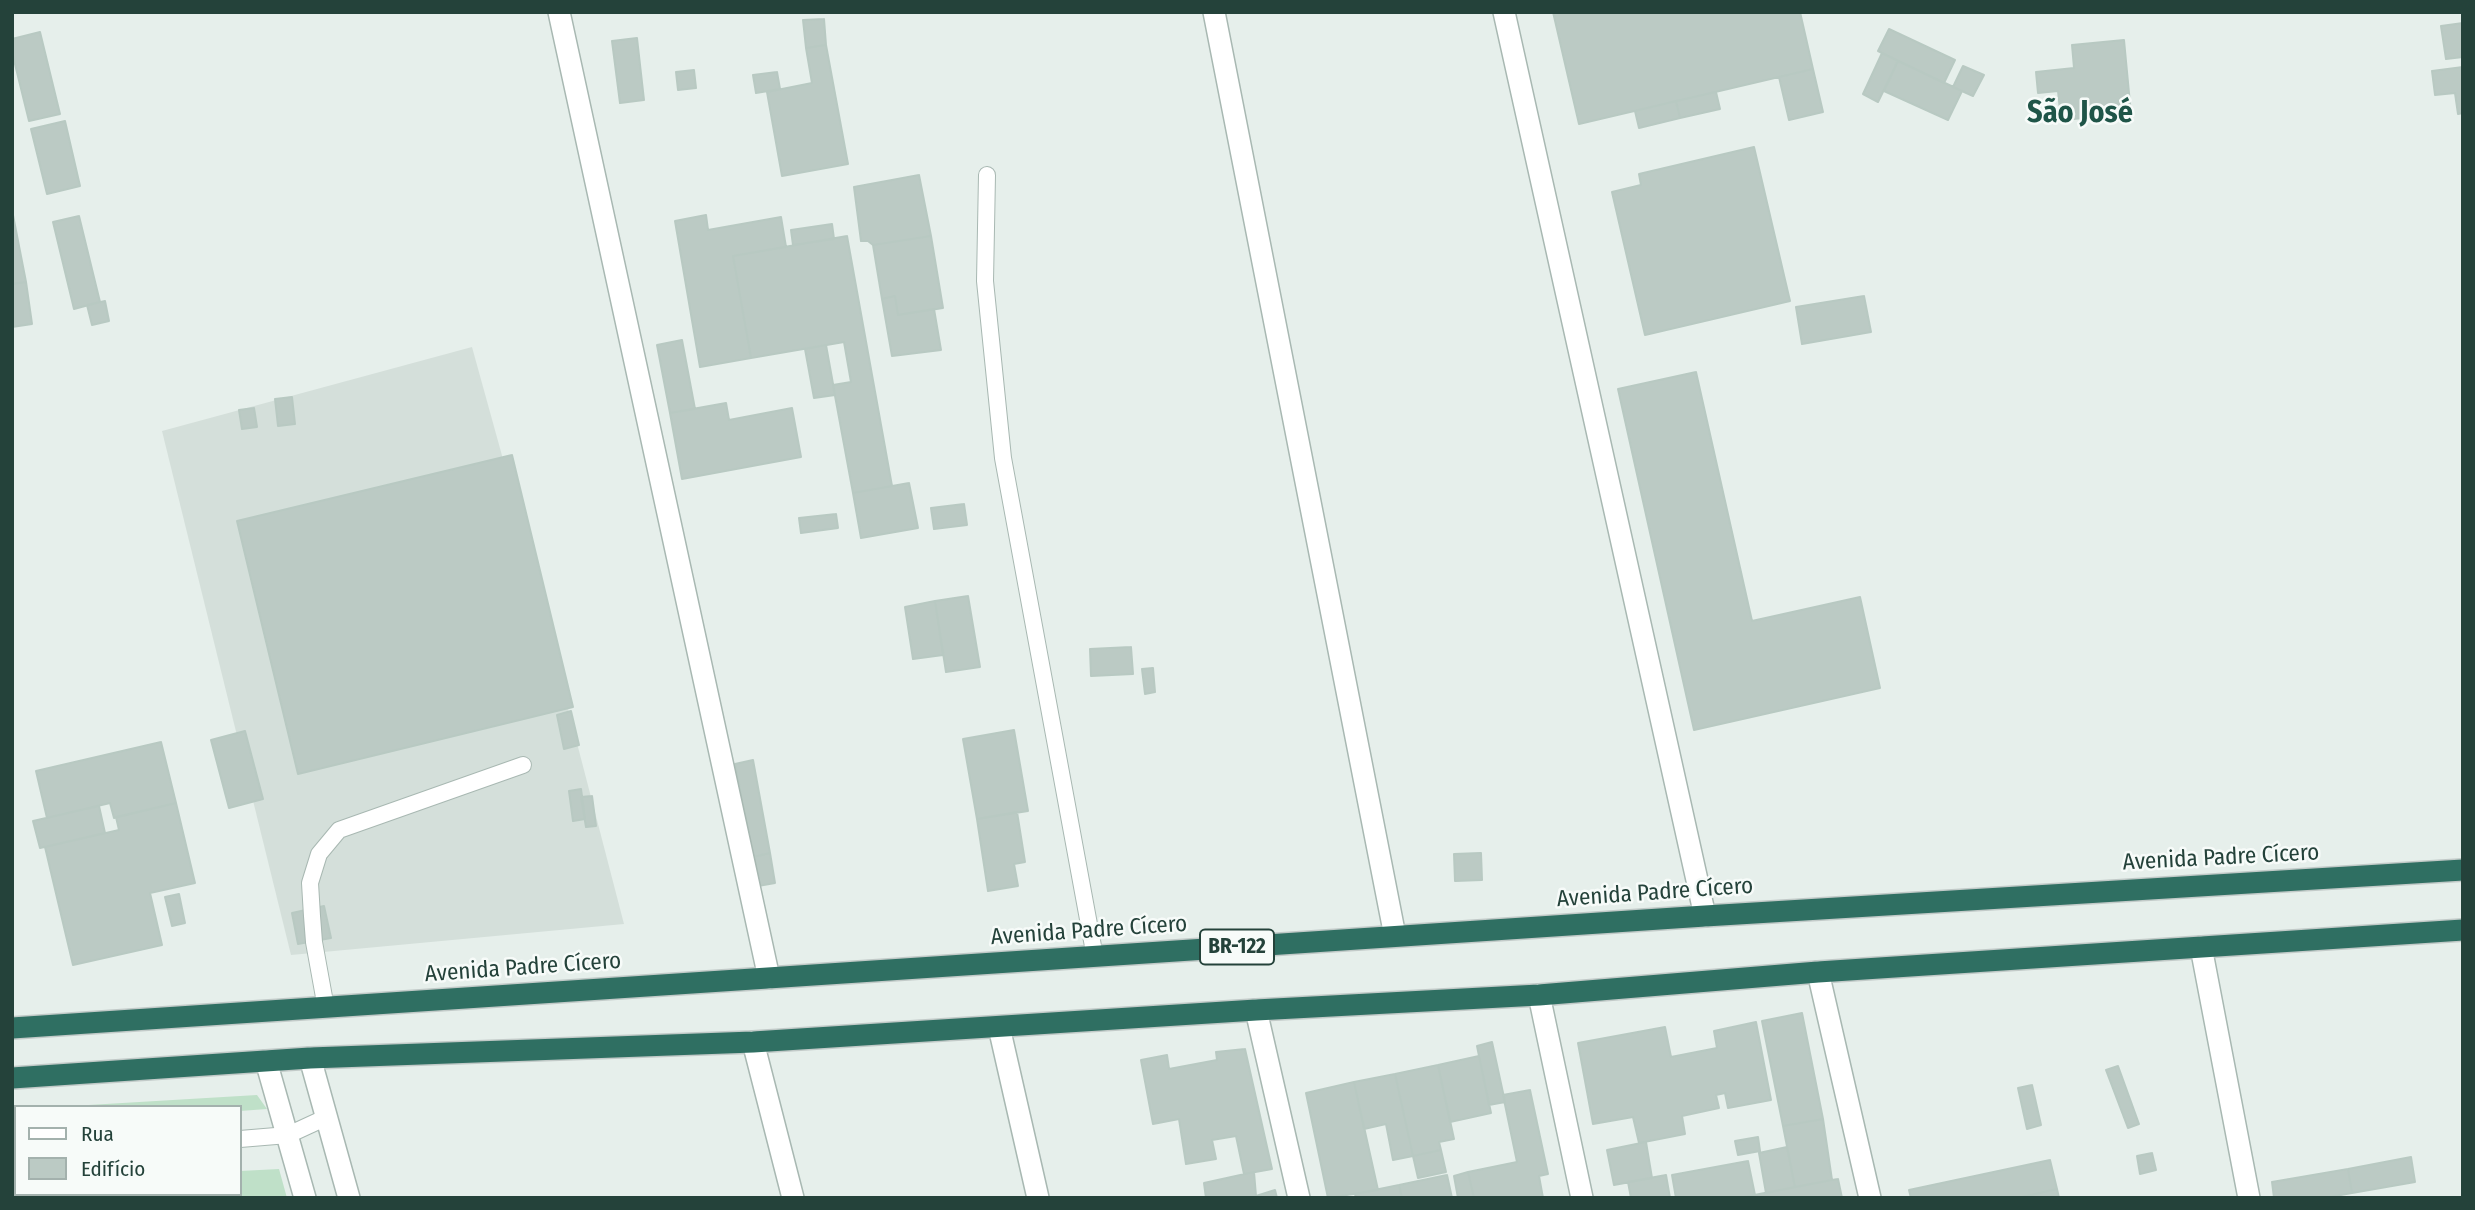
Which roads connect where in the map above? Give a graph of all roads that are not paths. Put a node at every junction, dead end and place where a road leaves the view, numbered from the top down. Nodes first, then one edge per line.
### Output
1 (559, 12) edge
2 (1214, 12) edge
3 (1504, 12) edge
4 (987, 176) dead end
5 (523, 765) dead end
6 (2463, 870) edge
7 (1704, 916) junction
8 (2463, 930) edge
9 (1395, 936) junction
10 (2200, 947) junction
11 (1094, 957) junction
12 (1818, 972) junction
13 (769, 978) junction
14 (1539, 995) junction
15 (326, 1008) junction
16 (1256, 1010) junction
17 (999, 1027) junction
18 (12, 1028) edge
19 (752, 1042) junction
20 (310, 1058) junction
21 (266, 1061) junction
22 (12, 1078) edge
23 (327, 1117) junction
24 (288, 1135) junction
25 (242, 1139) edge
26 (305, 1198) edge
27 (349, 1198) edge
28 (793, 1198) edge
29 (1038, 1198) edge
30 (1299, 1198) edge
31 (1582, 1198) edge
32 (1870, 1198) edge
33 (2249, 1198) edge

1 - 13 street
2 - 9 street
3 - 7 street
4 - 11 lane
5 - 15 lane
6 - 7 highway, Avenida Padre Cícero / BR-122
7 - 9 highway, Avenida Padre Cícero / BR-122
8 - 10 highway
9 - 11 highway, Avenida Padre Cícero / BR-122
10 - 12 highway
10 - 33 street
11 - 13 highway, Avenida Padre Cícero / BR-122
12 - 14 highway
12 - 32 street
13 - 15 highway, Avenida Padre Cícero / BR-122
14 - 16 highway
14 - 31 street
15 - 18 highway, Avenida Padre Cícero / BR-122
16 - 17 highway
16 - 30 street
17 - 19 highway
17 - 29 street
19 - 20 highway
19 - 28 street
20 - 21 highway
20 - 23 street
21 - 22 highway
21 - 24 street
23 - 24 lane
23 - 27 street
24 - 25 lane
24 - 26 street

